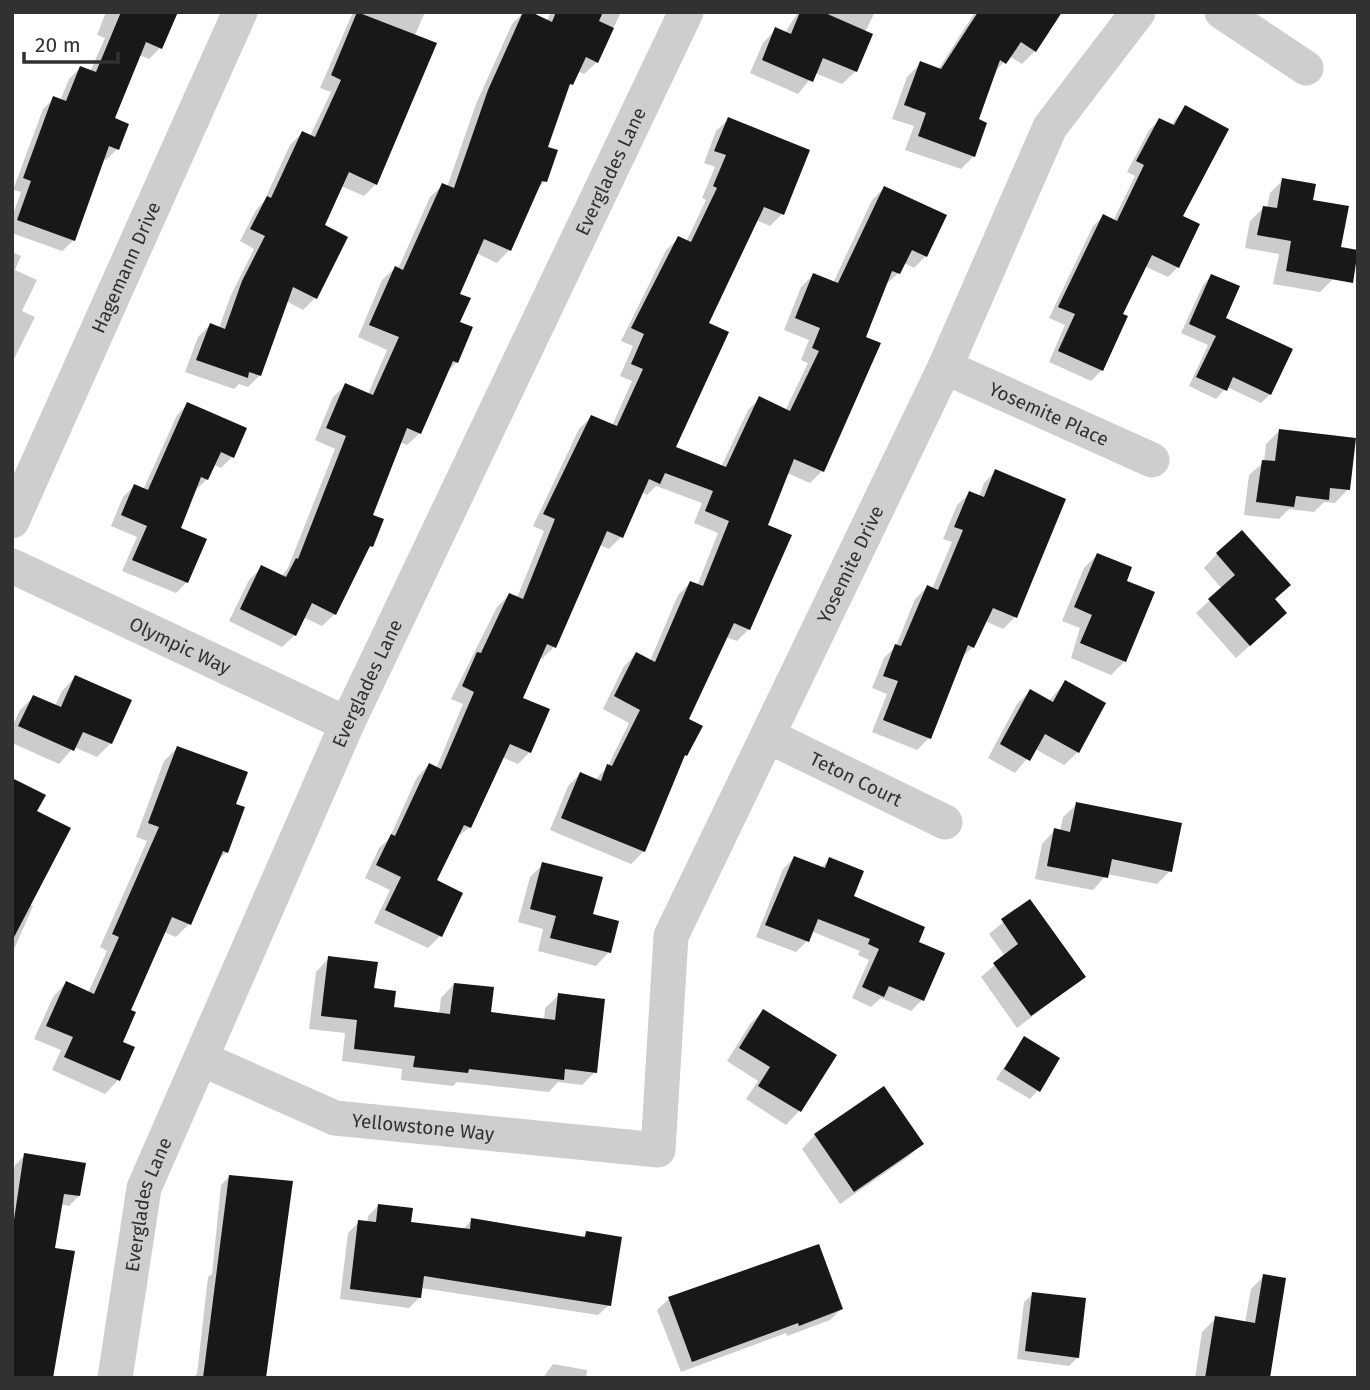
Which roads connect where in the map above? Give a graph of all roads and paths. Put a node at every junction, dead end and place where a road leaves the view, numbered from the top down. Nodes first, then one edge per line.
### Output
1 (240, 12) edge
2 (686, 12) edge
3 (1139, 12) edge
4 (1222, 12) edge
5 (1306, 68) dead end
6 (945, 367) junction
7 (1153, 460) dead end
8 (12, 520) edge
9 (12, 566) edge
10 (347, 724) junction
11 (768, 736) junction
12 (946, 822) dead end
13 (202, 1059) junction
14 (659, 1150) joint
15 (115, 1378) edge

1 - 8 street, Hagemann Drive
2 - 10 street, Everglades Lane
3 - 6 street, Yosemite Drive
4 - 5 street
6 - 7 street, Yosemite Place
6 - 11 street, Yosemite Drive
9 - 10 street, Olympic Way
10 - 13 street, Everglades Lane
11 - 12 street, Teton Court
11 - 14 street, Yosemite Drive
13 - 14 street, Yellowstone Way
13 - 15 street, Everglades Lane

